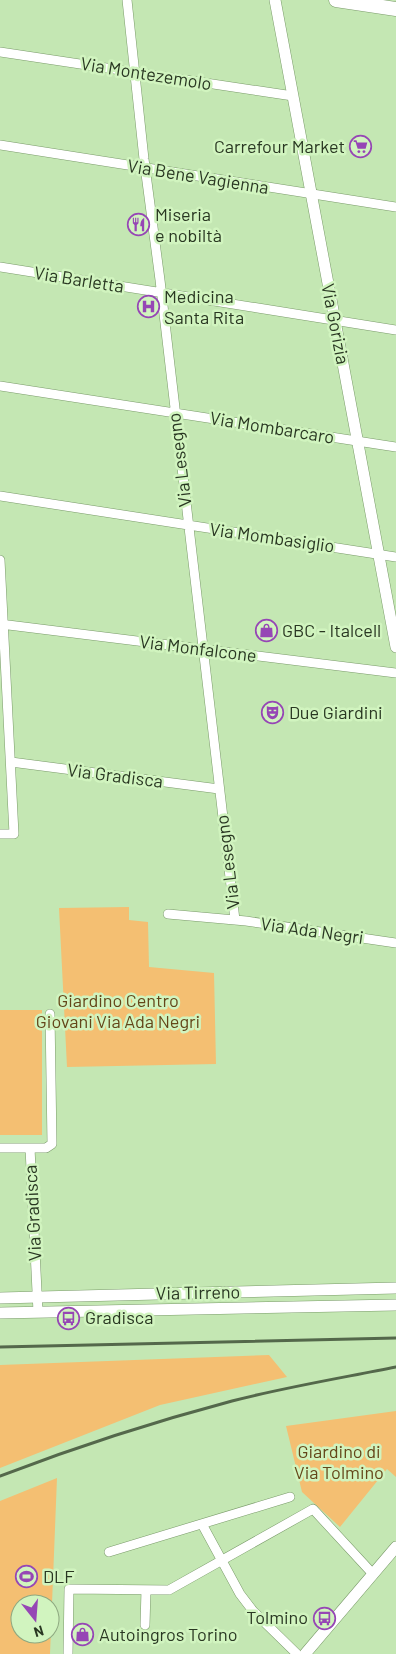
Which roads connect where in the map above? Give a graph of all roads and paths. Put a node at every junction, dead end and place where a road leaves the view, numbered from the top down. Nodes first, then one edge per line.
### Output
1 (127, 0) edge
2 (275, 0) edge
3 (336, 0) edge
4 (396, 9) edge
5 (0, 52) edge
6 (134, 73) junction
7 (293, 96) junction
8 (0, 145) edge
9 (145, 168) junction
10 (311, 195) junction
11 (396, 207) edge
12 (0, 267) edge
13 (161, 293) junction
14 (335, 320) junction
15 (396, 330) edge
16 (0, 386) edge
17 (175, 412) junction
18 (358, 442) junction
19 (396, 447) edge
20 (0, 496) edge
21 (188, 525) junction
22 (378, 554) junction
23 (396, 557) edge
24 (0, 560) edge
25 (2, 624) edge
26 (396, 647) edge
27 (203, 650) junction
28 (396, 673) edge
29 (11, 762) junction
30 (219, 789) junction
31 (0, 834) edge
32 (168, 914) dead end
33 (234, 920) junction
34 (396, 943) edge
35 (50, 1014) dead end
36 (0, 1148) edge
37 (30, 1148) junction
38 (396, 1288) edge
39 (37, 1297) junction
40 (0, 1298) edge
41 (396, 1305) edge
42 (38, 1312) junction
43 (0, 1313) edge
44 (290, 1497) dead end
45 (202, 1524) junction
46 (396, 1547) edge
47 (109, 1552) dead end
48 (220, 1561) junction
49 (372, 1573) junction
50 (146, 1590) junction
51 (145, 1625) dead end
52 (68, 1654) edge
53 (297, 1654) edge
54 (305, 1654) edge

1 - 6 street, Via Lesegno
2 - 7 street, Via Gorizia
3 - 4 main road
5 - 6 street, Via Montezemolo
6 - 7 street, Via Montezemolo
6 - 9 street, Via Lesegno
7 - 10 street, Via Gorizia
8 - 9 street, Via Bene Vagienna
9 - 10 street, Via Bene Vagienna
9 - 13 street, Via Lesegno
10 - 11 street, Via Bene Vagienna
10 - 14 street, Via Gorizia
12 - 13 street, Via Barletta
13 - 14 street, Via Barletta
13 - 17 street, Via Lesegno
14 - 15 street, Via Barletta
14 - 18 street, Via Gorizia
16 - 17 street, Via Mombarcaro
17 - 18 street, Via Mombarcaro
17 - 21 street, Via Lesegno
18 - 19 street, Via Mombarcaro
18 - 22 street, Via Gorizia
20 - 21 street, Via Mombasiglio
21 - 22 street, Via Mombasiglio
21 - 27 street, Via Lesegno
22 - 23 street, Via Mombasiglio
22 - 26 street, Via Gorizia
24 - 25 street
25 - 27 street, Via Monfalcone
25 - 29 street
27 - 28 street, Via Monfalcone
27 - 30 street, Via Lesegno
29 - 30 street, Via Gradisca
29 - 31 street
30 - 33 street, Via Lesegno
32 - 33 street, Via Ada Negri
33 - 34 street, Via Ada Negri
35 - 37 street, Via Gradisca
36 - 37 street
37 - 39 street, Via Gradisca
38 - 39 street, Via Tirreno
39 - 40 street, Via Tirreno
39 - 42 street, Via Gradisca
41 - 42 street, Via Tirreno
42 - 43 street, Via Tirreno
44 - 45 street
45 - 47 street
45 - 48 street
46 - 49 street
48 - 49 street
48 - 50 street
48 - 53 street
49 - 54 street
50 - 51 street
50 - 52 street

